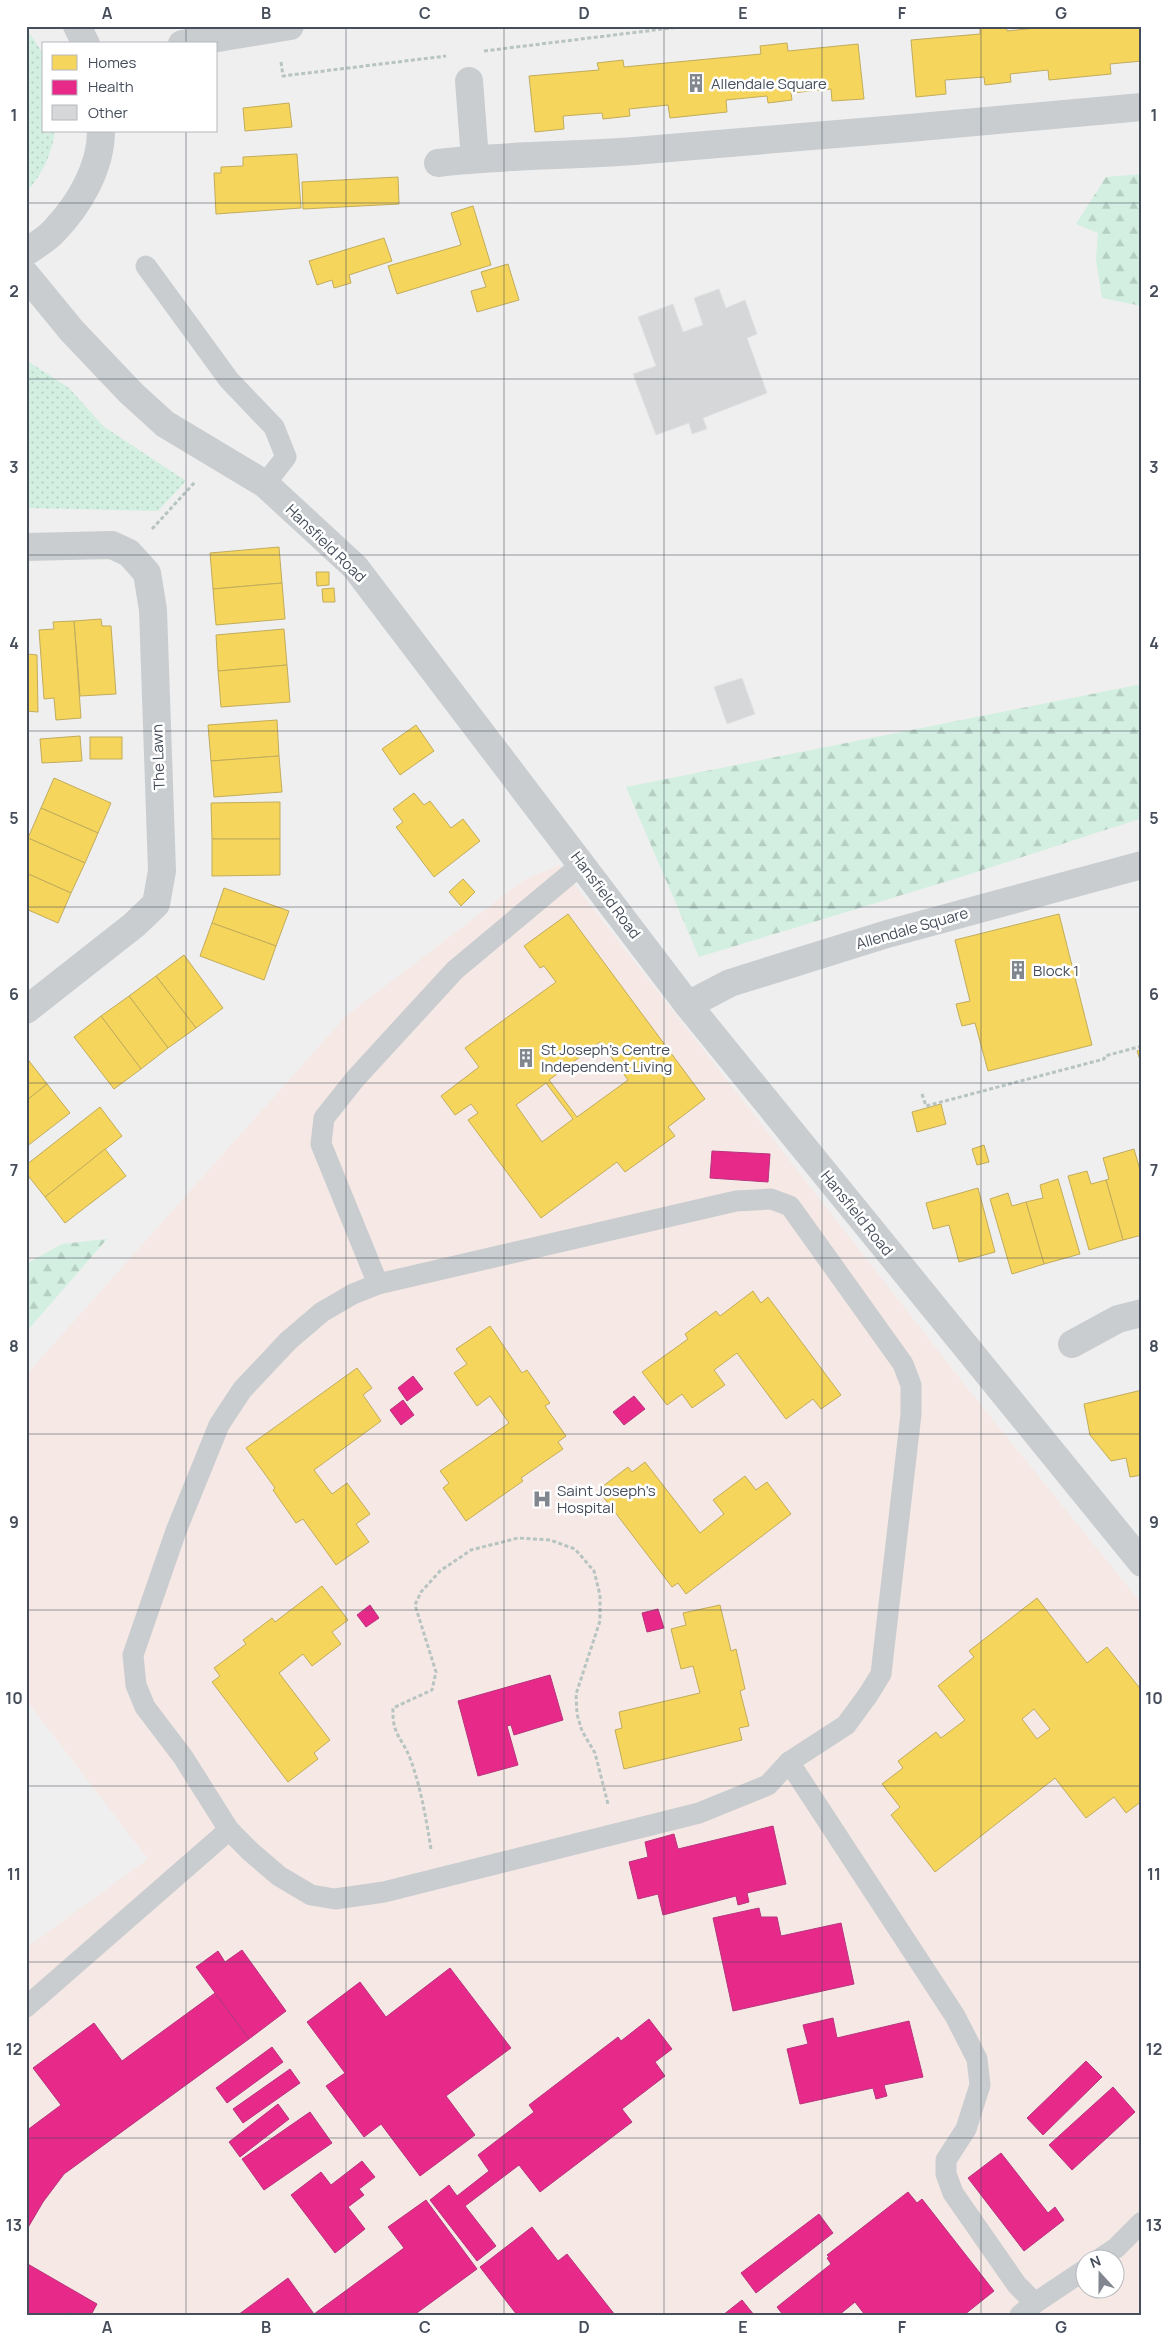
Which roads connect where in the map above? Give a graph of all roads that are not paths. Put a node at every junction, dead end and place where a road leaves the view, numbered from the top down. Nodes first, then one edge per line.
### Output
1 (77, 26) edge
2 (290, 26) edge
3 (85, 42) edge
4 (194, 42) edge
5 (469, 81) dead end
6 (1142, 107) edge
7 (101, 132) edge
8 (475, 159) junction
9 (438, 163) dead end
10 (26, 252) edge
11 (146, 266) dead end
12 (26, 275) edge
13 (265, 484) junction
14 (26, 547) edge
15 (582, 864) junction
16 (1142, 865) edge
17 (688, 1005) junction
18 (26, 1010) edge
19 (378, 1284) junction
20 (1142, 1314) edge
21 (1072, 1344) dead end
22 (1142, 1563) edge
23 (789, 1762) junction
24 (229, 1830) junction
25 (26, 2007) edge
26 (1142, 2222) edge
27 (1116, 2248) edge
28 (1076, 2275) edge
29 (1027, 2309) edge

1 - 3 street
2 - 4 street
5 - 8 street
6 - 8 street
7 - 10 street
8 - 9 street
11 - 13 lane
12 - 13 street, Hansfield Road
13 - 15 street, Hansfield Road
14 - 18 street, The Lawn
15 - 17 street, Hansfield Road
15 - 19 lane
16 - 17 street, Allendale Square
17 - 22 street, Hansfield Road
19 - 23 lane
19 - 24 lane
20 - 21 street
23 - 24 lane
23 - 29 lane
24 - 25 lane
26 - 27 lane
28 - 29 lane

